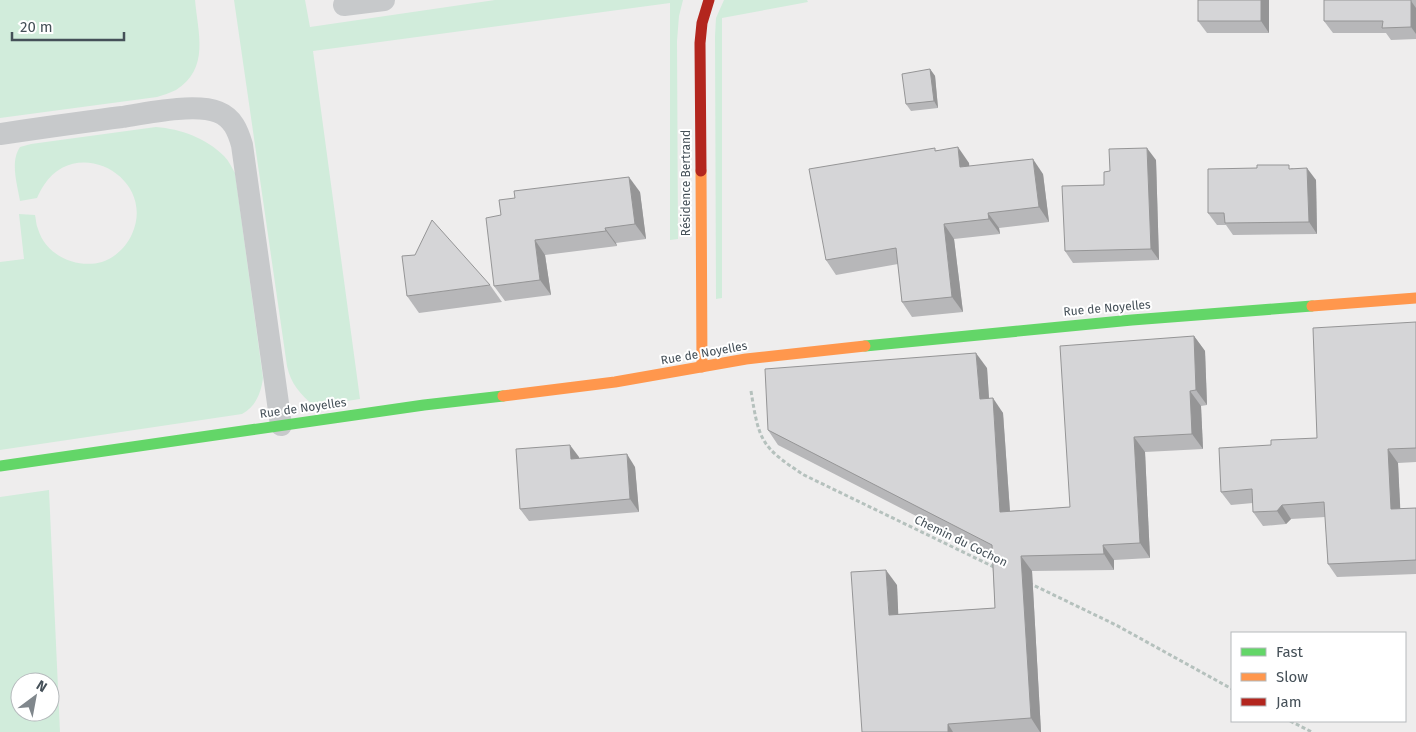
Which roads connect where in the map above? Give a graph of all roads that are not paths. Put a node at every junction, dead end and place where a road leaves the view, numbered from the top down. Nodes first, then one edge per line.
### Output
1 (384, 0) edge
2 (709, 0) edge
3 (344, 5) dead end
4 (0, 134) edge
5 (1416, 298) edge
6 (702, 367) junction
7 (281, 425) junction
8 (0, 466) edge

1 - 3 lane
2 - 6 street, Résidence Bertrand
4 - 7 lane
5 - 6 street, Rue de Noyelles
6 - 7 street, Rue de Noyelles
7 - 8 street, Rue de Noyelles

